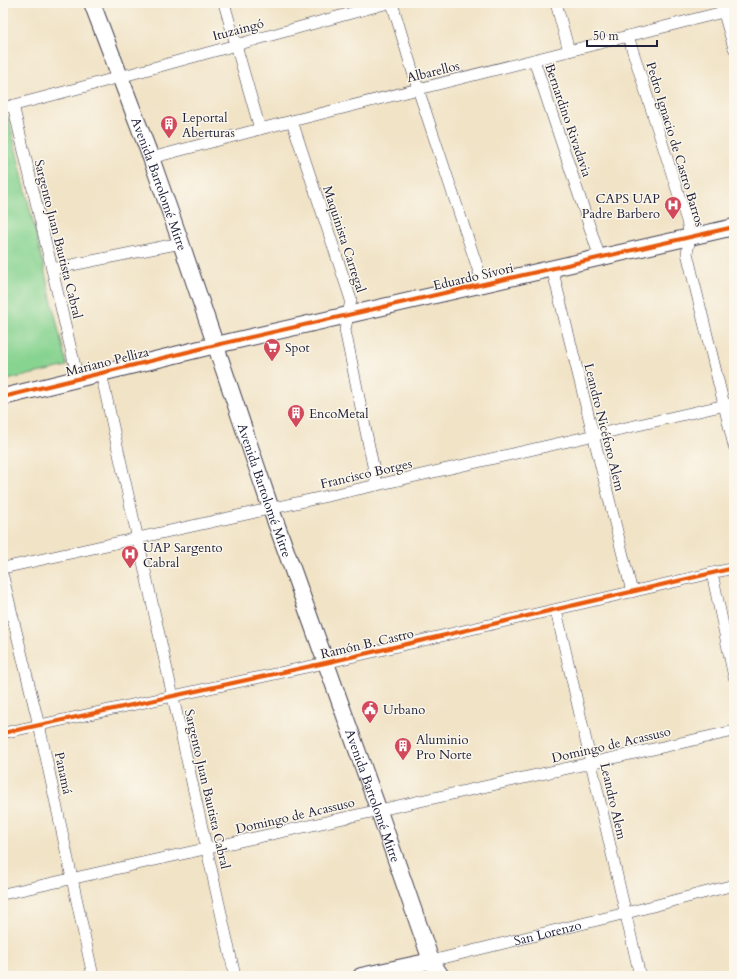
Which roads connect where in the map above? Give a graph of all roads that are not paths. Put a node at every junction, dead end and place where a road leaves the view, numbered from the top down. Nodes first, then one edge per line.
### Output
1 (92, 3) edge
2 (224, 3) edge
3 (388, 3) edge
4 (392, 3) edge
5 (556, 3) edge
6 (722, 8) edge
7 (628, 36) junction
8 (236, 44) junction
9 (734, 48) edge
10 (569, 51) junction
11 (534, 60) junction
12 (120, 77) junction
13 (418, 89) junction
14 (8, 107) edge
15 (292, 121) junction
16 (260, 129) junction
17 (151, 158) junction
18 (734, 227) edge
19 (690, 237) junction
20 (181, 243) junction
21 (600, 258) junction
22 (552, 268) junction
23 (52, 269) junction
24 (483, 284) junction
25 (348, 316) junction
26 (216, 345) junction
27 (101, 373) junction
28 (78, 379) junction
29 (3, 397) edge
30 (730, 404) edge
31 (593, 436) junction
32 (734, 446) edge
33 (377, 485) junction
34 (271, 509) junction
35 (138, 538) junction
36 (3, 568) edge
37 (734, 568) edge
38 (712, 573) junction
39 (3, 577) edge
40 (632, 592) junction
41 (556, 610) junction
42 (325, 663) junction
43 (734, 676) edge
44 (172, 697) junction
45 (39, 725) junction
46 (734, 731) edge
47 (3, 733) edge
48 (591, 763) junction
49 (379, 810) junction
50 (208, 849) junction
51 (72, 879) junction
52 (734, 884) edge
53 (3, 894) edge
54 (626, 913) junction
55 (431, 961) junction
56 (93, 976) edge
57 (235, 976) edge
58 (361, 976) edge
59 (441, 976) edge
60 (640, 976) edge

1 - 12 main road, Avenida Bartolomé Mitre
2 - 8 street
3 - 8 street, Ituzaingó
4 - 13 street
5 - 10 street, Bernardino Rivadavia
6 - 7 street, Albarellos
6 - 9 street
7 - 10 street, Albarellos
7 - 19 street, Pedro Ignacio de Castro Barros
8 - 12 street, Ituzaingó
8 - 16 street
10 - 11 street, Albarellos
11 - 13 street, Albarellos
11 - 21 street, Bernardino Rivadavia
12 - 14 street, Ituzaingó
12 - 17 main road, Avenida Bartolomé Mitre
13 - 15 street, Albarellos
13 - 24 street
14 - 23 street, Sargento Juan Bautista Cabral
15 - 16 street, Albarellos
15 - 25 street, Maquinista Carregal
16 - 17 street, Albarellos
17 - 20 main road, Avenida Bartolomé Mitre
18 - 19 main road, Eduardo Sívori
19 - 21 main road, Eduardo Sívori
19 - 30 street
20 - 23 street
20 - 26 main road, Avenida Bartolomé Mitre
21 - 22 main road, Eduardo Sívori
22 - 24 main road, Eduardo Sívori
22 - 31 street, Leandro Nicéforo Alem
23 - 28 street, Sargento Juan Bautista Cabral
24 - 25 main road, Eduardo Sívori
25 - 26 main road, Eduardo Sívori
25 - 33 street, Maquinista Carregal
26 - 27 main road, Mariano Pelliza
26 - 34 main road, Avenida Bartolomé Mitre
27 - 28 main road, Mariano Pelliza
27 - 35 street, Sargento Juan Bautista Cabral
28 - 29 main road, Mariano Pelliza
30 - 31 street, Francisco Borges
30 - 32 street
31 - 33 street, Francisco Borges
31 - 40 street, Leandro Nicéforo Alem
33 - 34 street, Francisco Borges
34 - 35 street, Francisco Borges
34 - 42 main road, Avenida Bartolomé Mitre
35 - 36 street, Francisco Borges
35 - 44 street, Sargento Juan Bautista Cabral
37 - 38 street, Ramón B. Castro
38 - 40 street, Ramón B. Castro
38 - 43 street
39 - 45 street, Panamá
40 - 41 street, Ramón B. Castro
41 - 42 street, Ramón B. Castro
41 - 48 street, Leandro Alem
42 - 44 street, Ramón B. Castro
42 - 49 main road, Avenida Bartolomé Mitre
44 - 45 street, Ramón B. Castro
44 - 50 street, Sargento Juan Bautista Cabral
45 - 47 street, Ramón B. Castro
45 - 51 street, Panamá
46 - 48 street, Domingo de Acassuso
48 - 49 street, Domingo de Acassuso
48 - 54 street, Leandro Alem
49 - 50 street, Domingo de Acassuso
49 - 55 main road, Avenida Bartolomé Mitre
50 - 51 street, Domingo de Acassuso
50 - 57 street, Sargento Juan Bautista Cabral
51 - 53 street, Domingo de Acassuso
51 - 56 street, Panamá
52 - 54 street, San Lorenzo
54 - 55 street, San Lorenzo
54 - 60 street, Leandro Alem
55 - 58 main road, San Lorenzo
55 - 59 main road, Avenida Bartolomé Mitre

